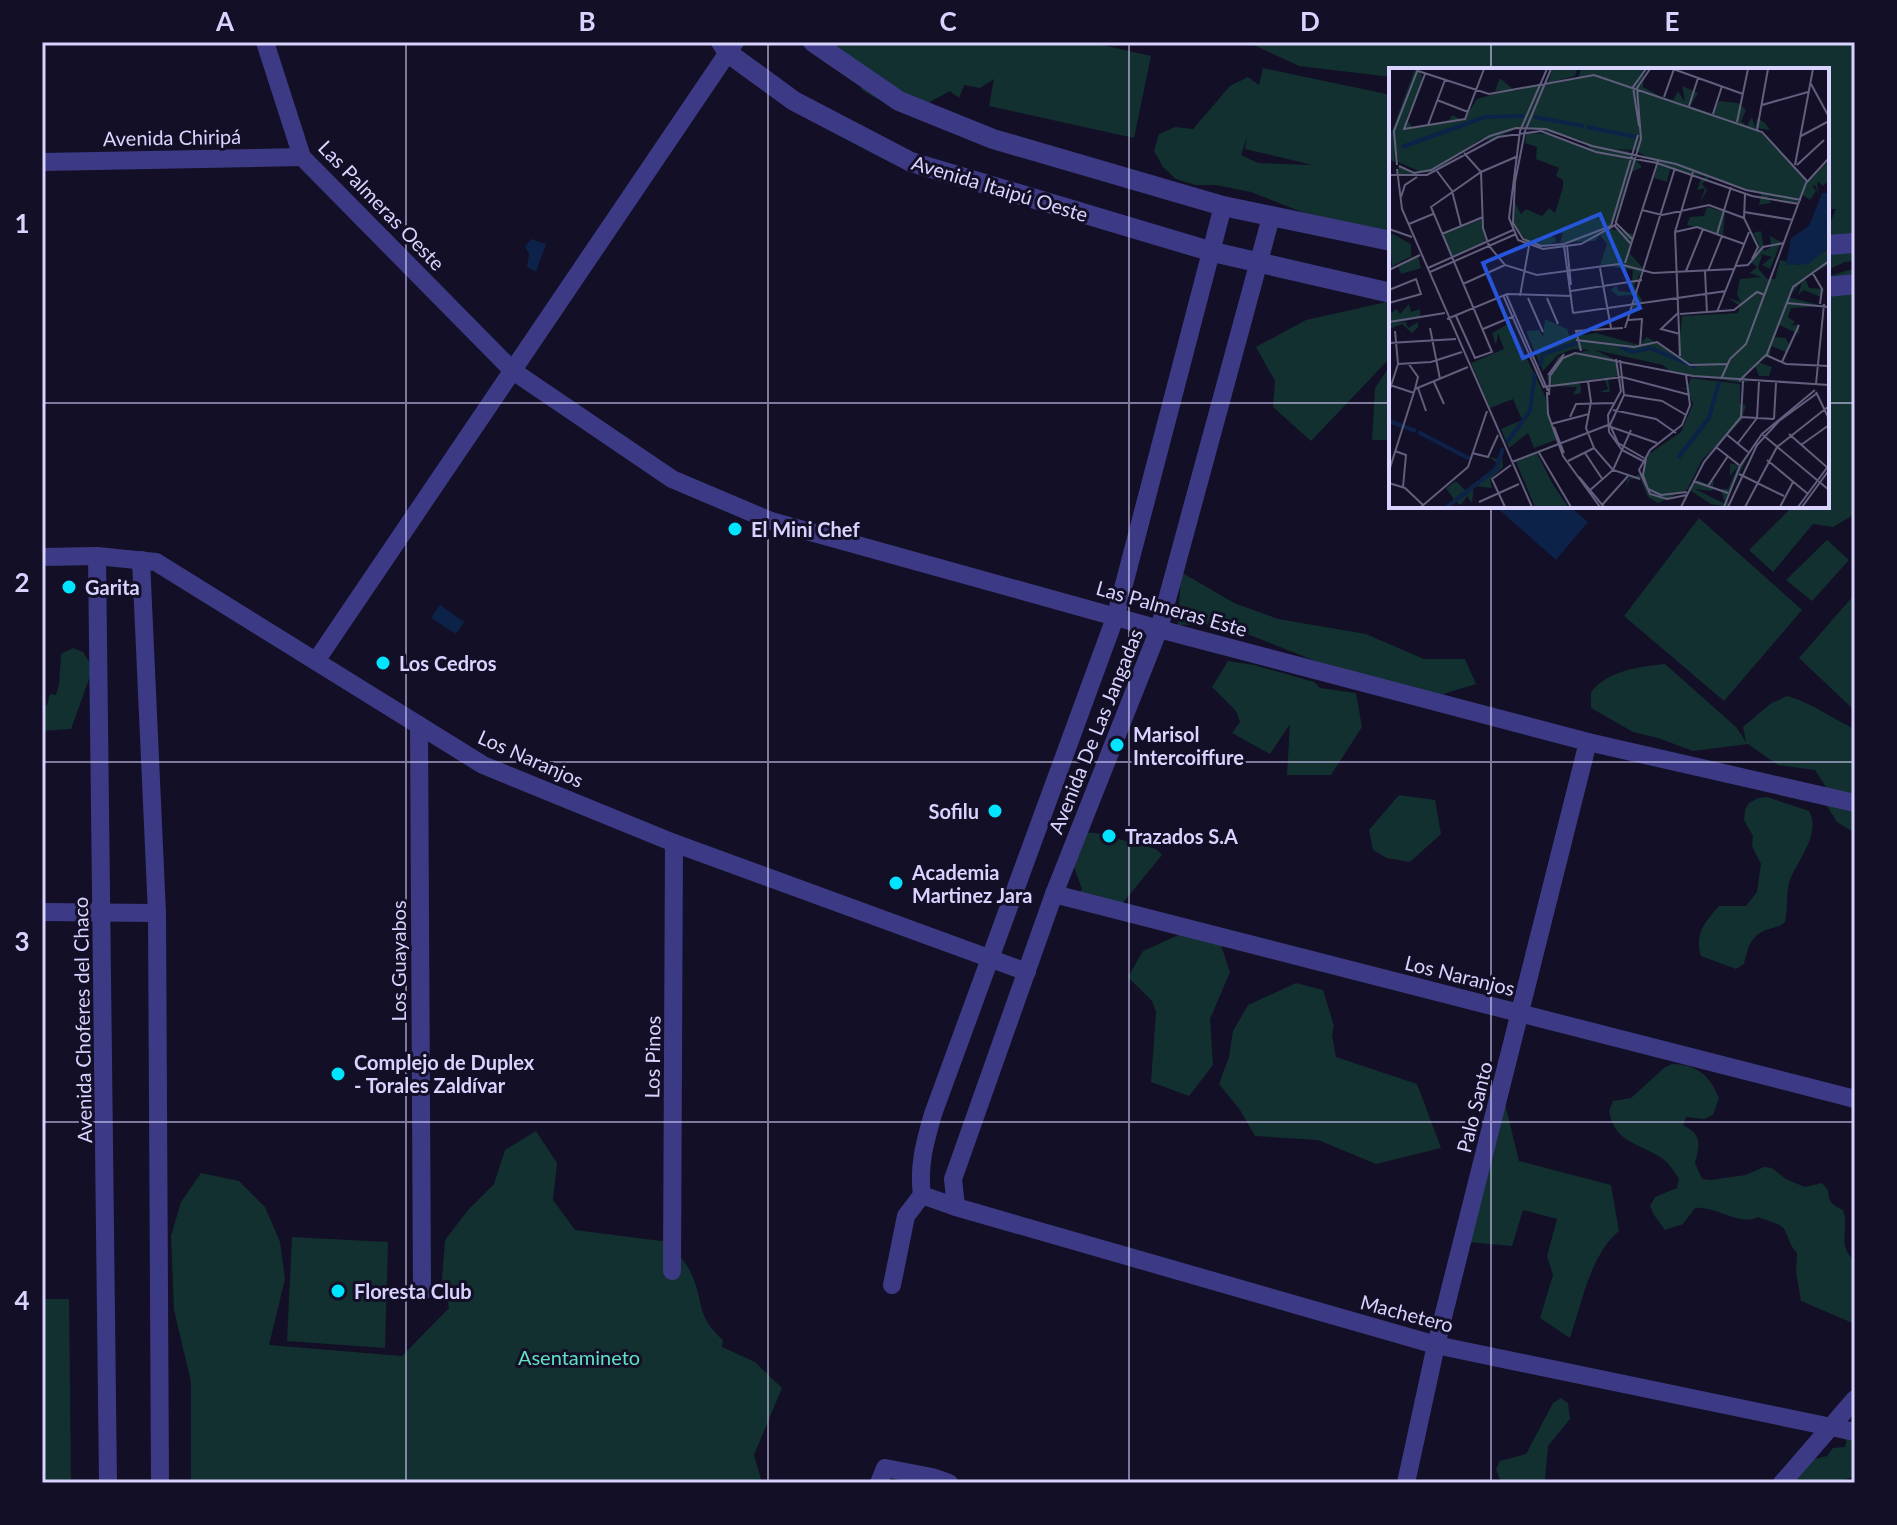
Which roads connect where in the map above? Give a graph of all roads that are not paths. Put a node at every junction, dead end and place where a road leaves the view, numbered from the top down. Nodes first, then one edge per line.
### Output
1 (265, 42) edge
2 (813, 42) edge
3 (728, 46) edge
4 (302, 157) junction
5 (42, 162) edge
6 (1223, 206) junction
7 (1271, 217) junction
8 (1389, 241) edge
9 (1855, 243) edge
10 (1829, 245) edge
11 (1213, 252) junction
12 (1258, 263) junction
13 (1855, 284) edge
14 (1829, 287) edge
15 (1389, 293) edge
16 (513, 371) junction
17 (97, 556) junction
18 (42, 557) edge
19 (141, 560) junction
20 (1116, 615) junction
21 (1159, 629) junction
22 (316, 661) junction
23 (419, 725) junction
24 (1588, 742) junction
25 (1855, 803) edge
26 (674, 843) junction
27 (1054, 894) junction
28 (42, 912) edge
29 (103, 912) junction
30 (157, 913) junction
31 (989, 957) junction
32 (1027, 972) junction
33 (1521, 1013) junction
34 (1855, 1099) edge
35 (922, 1195) junction
36 (956, 1207) junction
37 (672, 1271) dead end
38 (892, 1285) dead end
39 (422, 1292) dead end
40 (1436, 1345) junction
41 (1855, 1399) edge
42 (1830, 1426) junction
43 (1855, 1432) edge
44 (108, 1483) edge
45 (160, 1483) edge
46 (879, 1483) edge
47 (949, 1483) edge
48 (1406, 1483) edge
49 (1782, 1483) edge

1 - 4 street, Las Palmeras Oeste
2 - 6 street
3 - 11 street, Avenida Itaipú Oeste
3 - 16 street
4 - 5 street, Avenida Chiripá
4 - 16 street, Las Palmeras Oeste
6 - 7 street
6 - 11 street, Avenida De Las Jangadas
7 - 8 street
7 - 12 street, Avenida De Las Jangadas
9 - 10 street
11 - 12 street, Avenida Itaipú Oeste
11 - 20 street, Avenida De Las Jangadas
12 - 15 street, Avenida Itaipú Oeste
12 - 21 street, Avenida De Las Jangadas
13 - 14 street
16 - 20 street, Las Palmeras Este
16 - 22 street
17 - 18 street, Los Naranjos
17 - 19 street, Los Naranjos
17 - 29 street, Avenida Choferes del Chaco
19 - 22 street, Los Naranjos
19 - 30 street
20 - 21 street, Las Palmeras Este
20 - 31 street, Avenida De Las Jangadas
21 - 24 street, Las Palmeras Este
21 - 27 street, Avenida De Las Jangadas
22 - 23 street, Los Naranjos
23 - 26 street, Los Naranjos
23 - 39 street, Los Guayabos
24 - 25 street, Las Palmeras Este
24 - 33 street, Palo Santo
26 - 31 street, Los Naranjos
26 - 37 street, Los Pinos
27 - 32 street, Avenida De Las Jangadas
27 - 33 street, Los Naranjos
28 - 29 street
29 - 30 street
29 - 44 street, Avenida Choferes del Chaco
30 - 45 street
31 - 32 street, Los Naranjos
31 - 35 street, Avenida De Las Jangadas
32 - 36 street, Avenida De Las Jangadas
33 - 34 street, Los Naranjos
33 - 40 street, Palo Santo
35 - 36 street, Machetero
35 - 38 street
36 - 40 street, Machetero
40 - 42 street, Machetero
40 - 48 street, Palo Santo
41 - 42 street
42 - 43 street, Machetero
42 - 49 street
46 - 47 street

